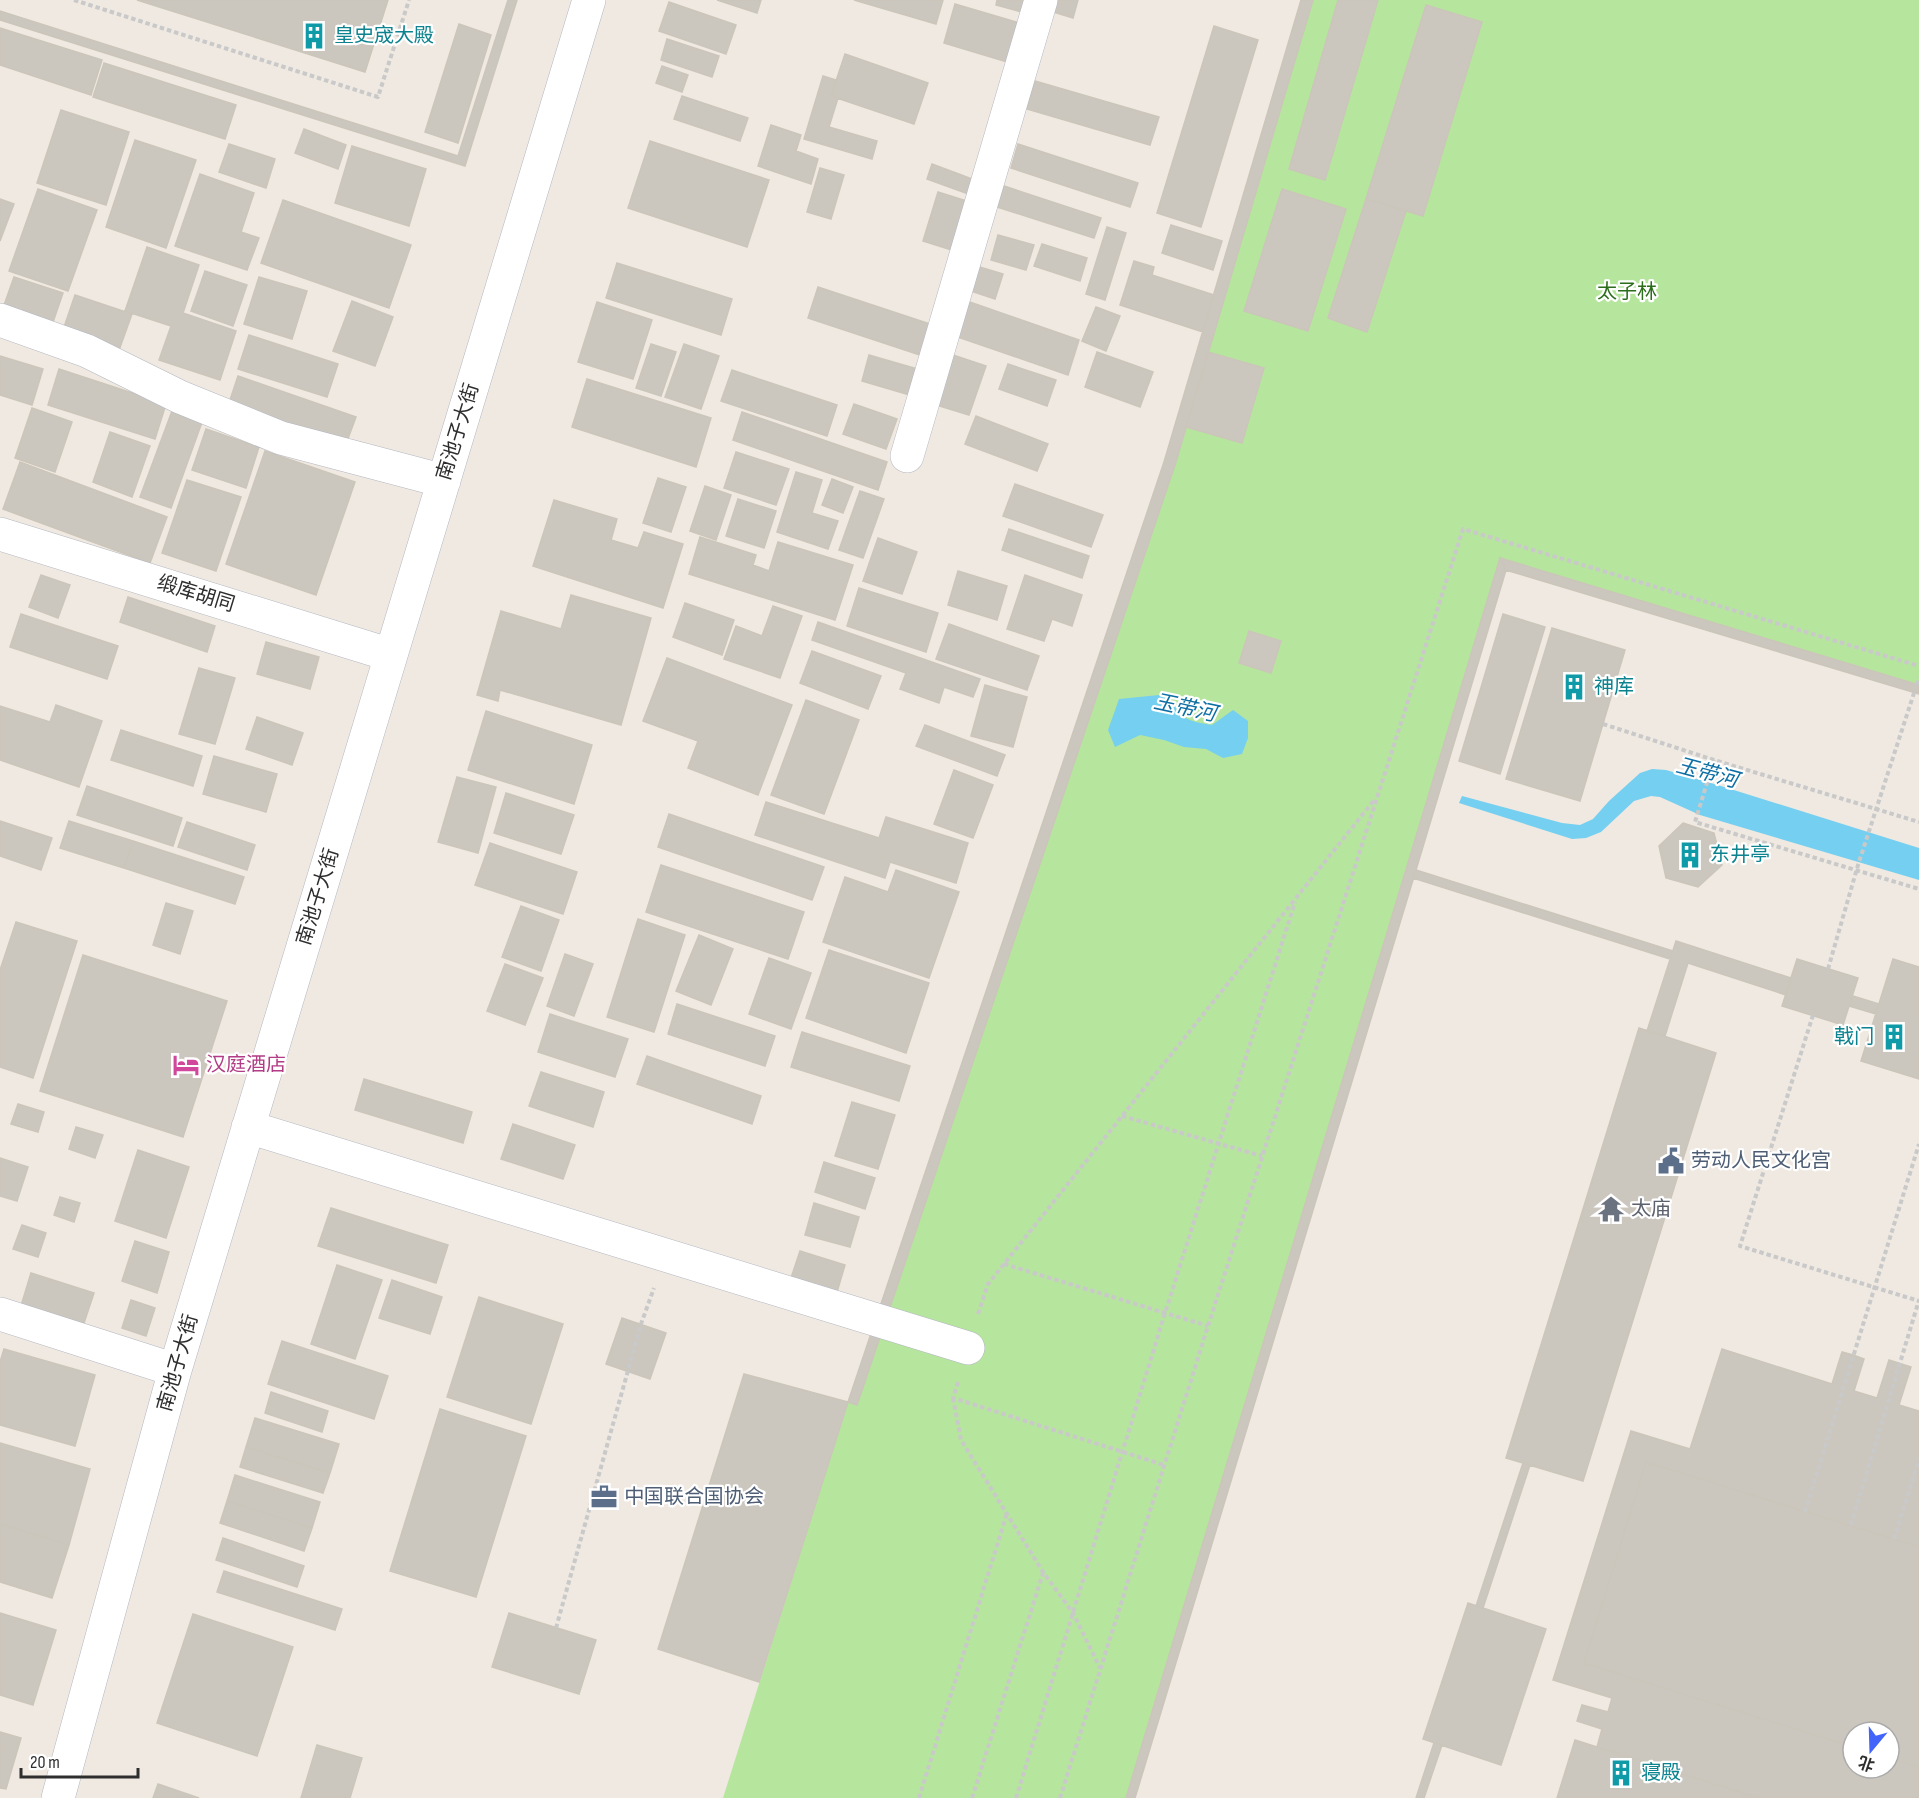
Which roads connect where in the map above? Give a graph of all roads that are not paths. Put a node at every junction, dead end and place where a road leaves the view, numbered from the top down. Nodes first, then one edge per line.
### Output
1 (589, 0) edge
2 (1041, 0) edge
3 (0, 320) edge
4 (907, 456) dead end
5 (444, 481) junction
6 (0, 534) edge
7 (391, 655) junction
8 (248, 1127) junction
9 (0, 1314) edge
10 (968, 1348) road end
11 (175, 1370) junction
12 (58, 1798) edge

1 - 5 street, 南池子大街
2 - 4 street
3 - 5 street
5 - 7 street, 南池子大街
6 - 7 street, 缎库胡同
7 - 8 street, 南池子大街
8 - 10 street
8 - 11 street, 南池子大街
9 - 11 street
11 - 12 street, 南池子大街

